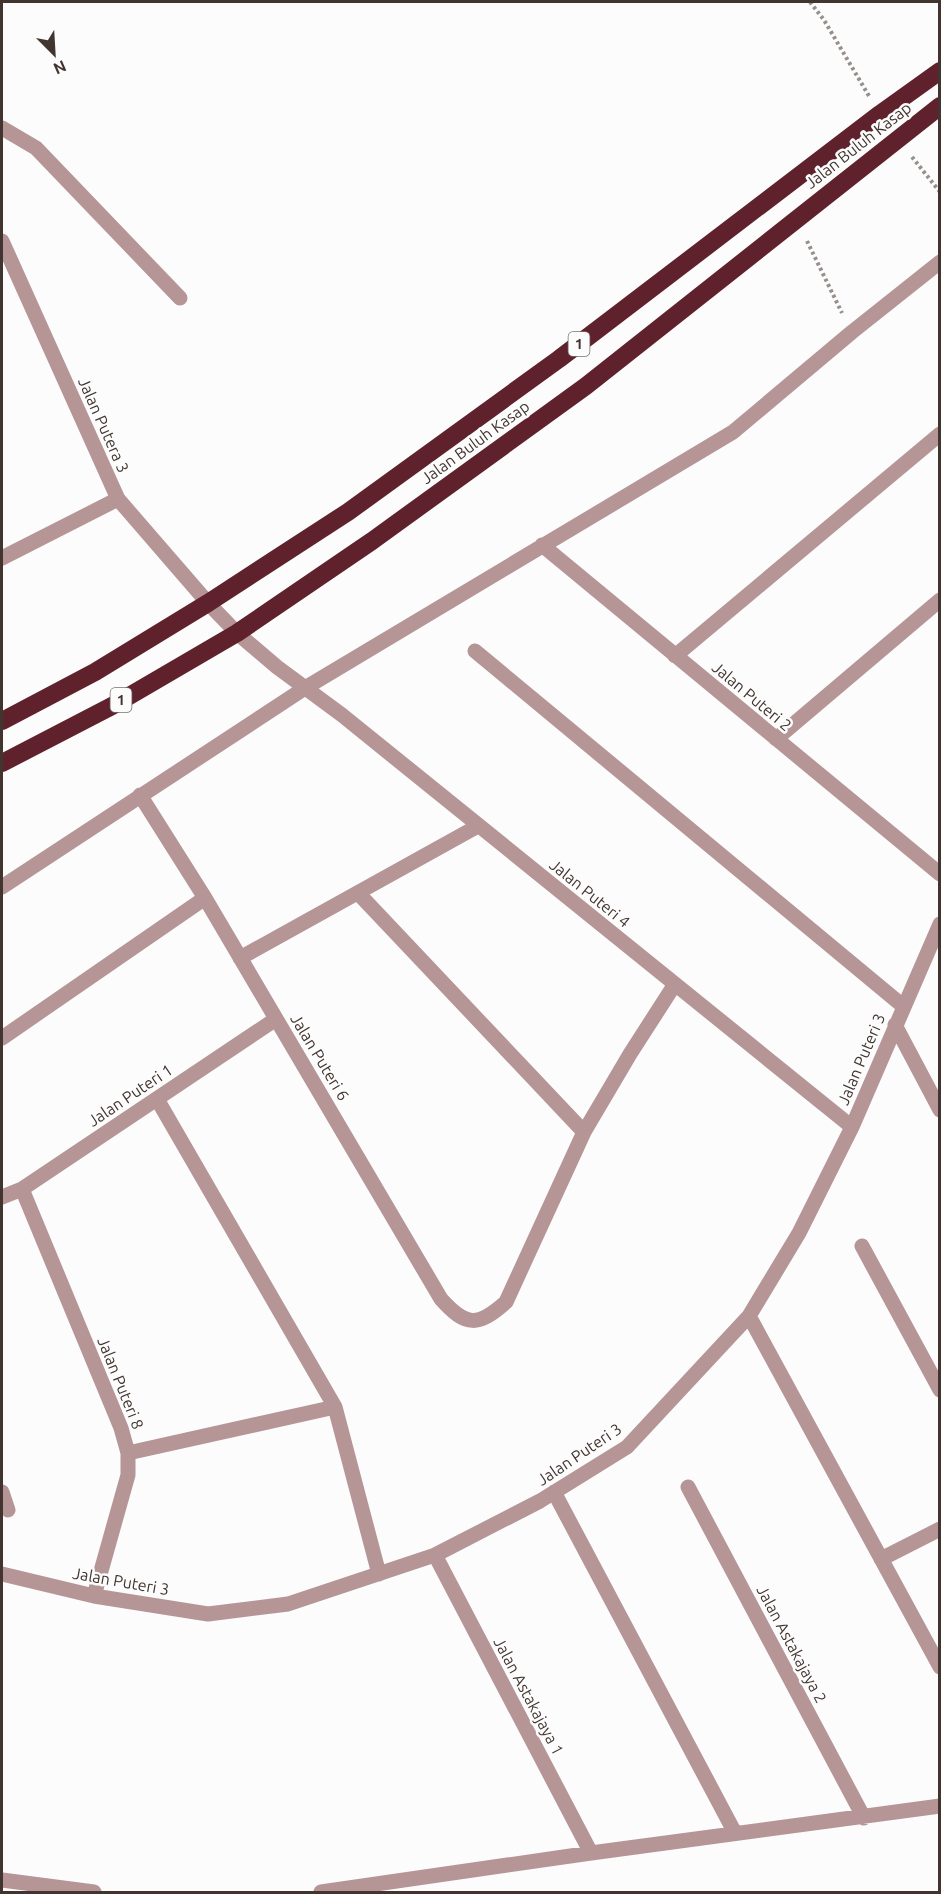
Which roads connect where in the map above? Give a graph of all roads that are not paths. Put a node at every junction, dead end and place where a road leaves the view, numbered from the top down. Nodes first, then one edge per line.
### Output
1 (939, 71) edge
2 (939, 106) edge
3 (2, 128) edge
4 (2, 241) edge
5 (939, 262) edge
6 (180, 298) dead end
7 (939, 434) edge
8 (118, 500) junction
9 (542, 545) junction
10 (2, 556) edge
11 (939, 600) edge
12 (208, 603) junction
13 (237, 633) junction
14 (475, 651) dead end
15 (675, 656) junction
16 (305, 687) junction
17 (2, 721) edge
18 (776, 739) junction
19 (2, 763) edge
20 (140, 795) junction
21 (478, 826) junction
22 (939, 874) edge
23 (2, 887) edge
24 (358, 892) junction
25 (205, 898) junction
26 (939, 924) edge
27 (240, 958) junction
28 (675, 984) junction
29 (903, 1006) junction
30 (276, 1019) junction
31 (895, 1026) junction
32 (2, 1038) edge
33 (158, 1099) junction
34 (939, 1110) edge
35 (852, 1127) junction
36 (584, 1132) junction
37 (22, 1189) junction
38 (2, 1197) edge
39 (862, 1246) dead end
40 (749, 1316) junction
41 (939, 1390) edge
42 (335, 1407) junction
43 (128, 1453) junction
44 (688, 1487) dead end
45 (2, 1492) edge
46 (554, 1492) junction
47 (8, 1510) dead end
48 (939, 1529) edge
49 (435, 1555) junction
50 (881, 1559) junction
51 (2, 1574) edge
52 (378, 1574) junction
53 (94, 1596) junction
54 (939, 1667) edge
55 (939, 1806) edge
56 (864, 1818) junction
57 (735, 1833) junction
58 (591, 1853) junction
59 (2, 1881) edge
60 (94, 1893) edge
61 (321, 1893) edge

1 - 12 highway, Jalan Buluh Kasap / 1
2 - 13 highway, Jalan Buluh Kasap / 1
3 - 6 street
4 - 8 street, Jalan Putera 3
5 - 9 street
7 - 15 street
8 - 10 street
8 - 12 street, Jalan Putera 3
9 - 15 street, Jalan Puteri 2
9 - 16 street
11 - 18 street
12 - 13 street, Jalan Putera 3
12 - 17 highway, Jalan Buluh Kasap / 1
13 - 16 street, Jalan Puteri 4
13 - 19 highway, Jalan Buluh Kasap / 1
14 - 29 street
15 - 18 street, Jalan Puteri 2
16 - 20 street
16 - 21 street, Jalan Puteri 4
18 - 22 street, Jalan Puteri 2
20 - 23 street
20 - 25 street, Jalan Puteri 6
21 - 24 street
21 - 28 street, Jalan Puteri 4
24 - 27 street
24 - 36 street
25 - 27 street, Jalan Puteri 6
25 - 32 street
26 - 29 street, Jalan Puteri 3
27 - 30 street, Jalan Puteri 6
28 - 35 street, Jalan Puteri 4
28 - 36 street
29 - 31 street, Jalan Puteri 3
30 - 33 street, Jalan Puteri 1
30 - 36 street, Jalan Puteri 6
31 - 34 street
31 - 35 street, Jalan Puteri 3
33 - 37 street, Jalan Puteri 1
33 - 42 street
35 - 40 street, Jalan Puteri 3
37 - 38 street, Jalan Puteri 1
37 - 43 street, Jalan Puteri 8
39 - 41 street
40 - 46 street, Jalan Puteri 3
40 - 50 street
42 - 43 street
42 - 52 street
43 - 53 street, Jalan Puteri 8
44 - 56 street, Jalan Astakajaya 2
45 - 47 street
46 - 49 street, Jalan Puteri 3
46 - 57 street
48 - 50 street
49 - 52 street, Jalan Puteri 3
49 - 58 street, Jalan Astakajaya 1
50 - 54 street
51 - 53 street, Jalan Puteri 3
52 - 53 street, Jalan Puteri 3
55 - 56 street
56 - 57 street
57 - 58 street
58 - 61 street
59 - 60 street

